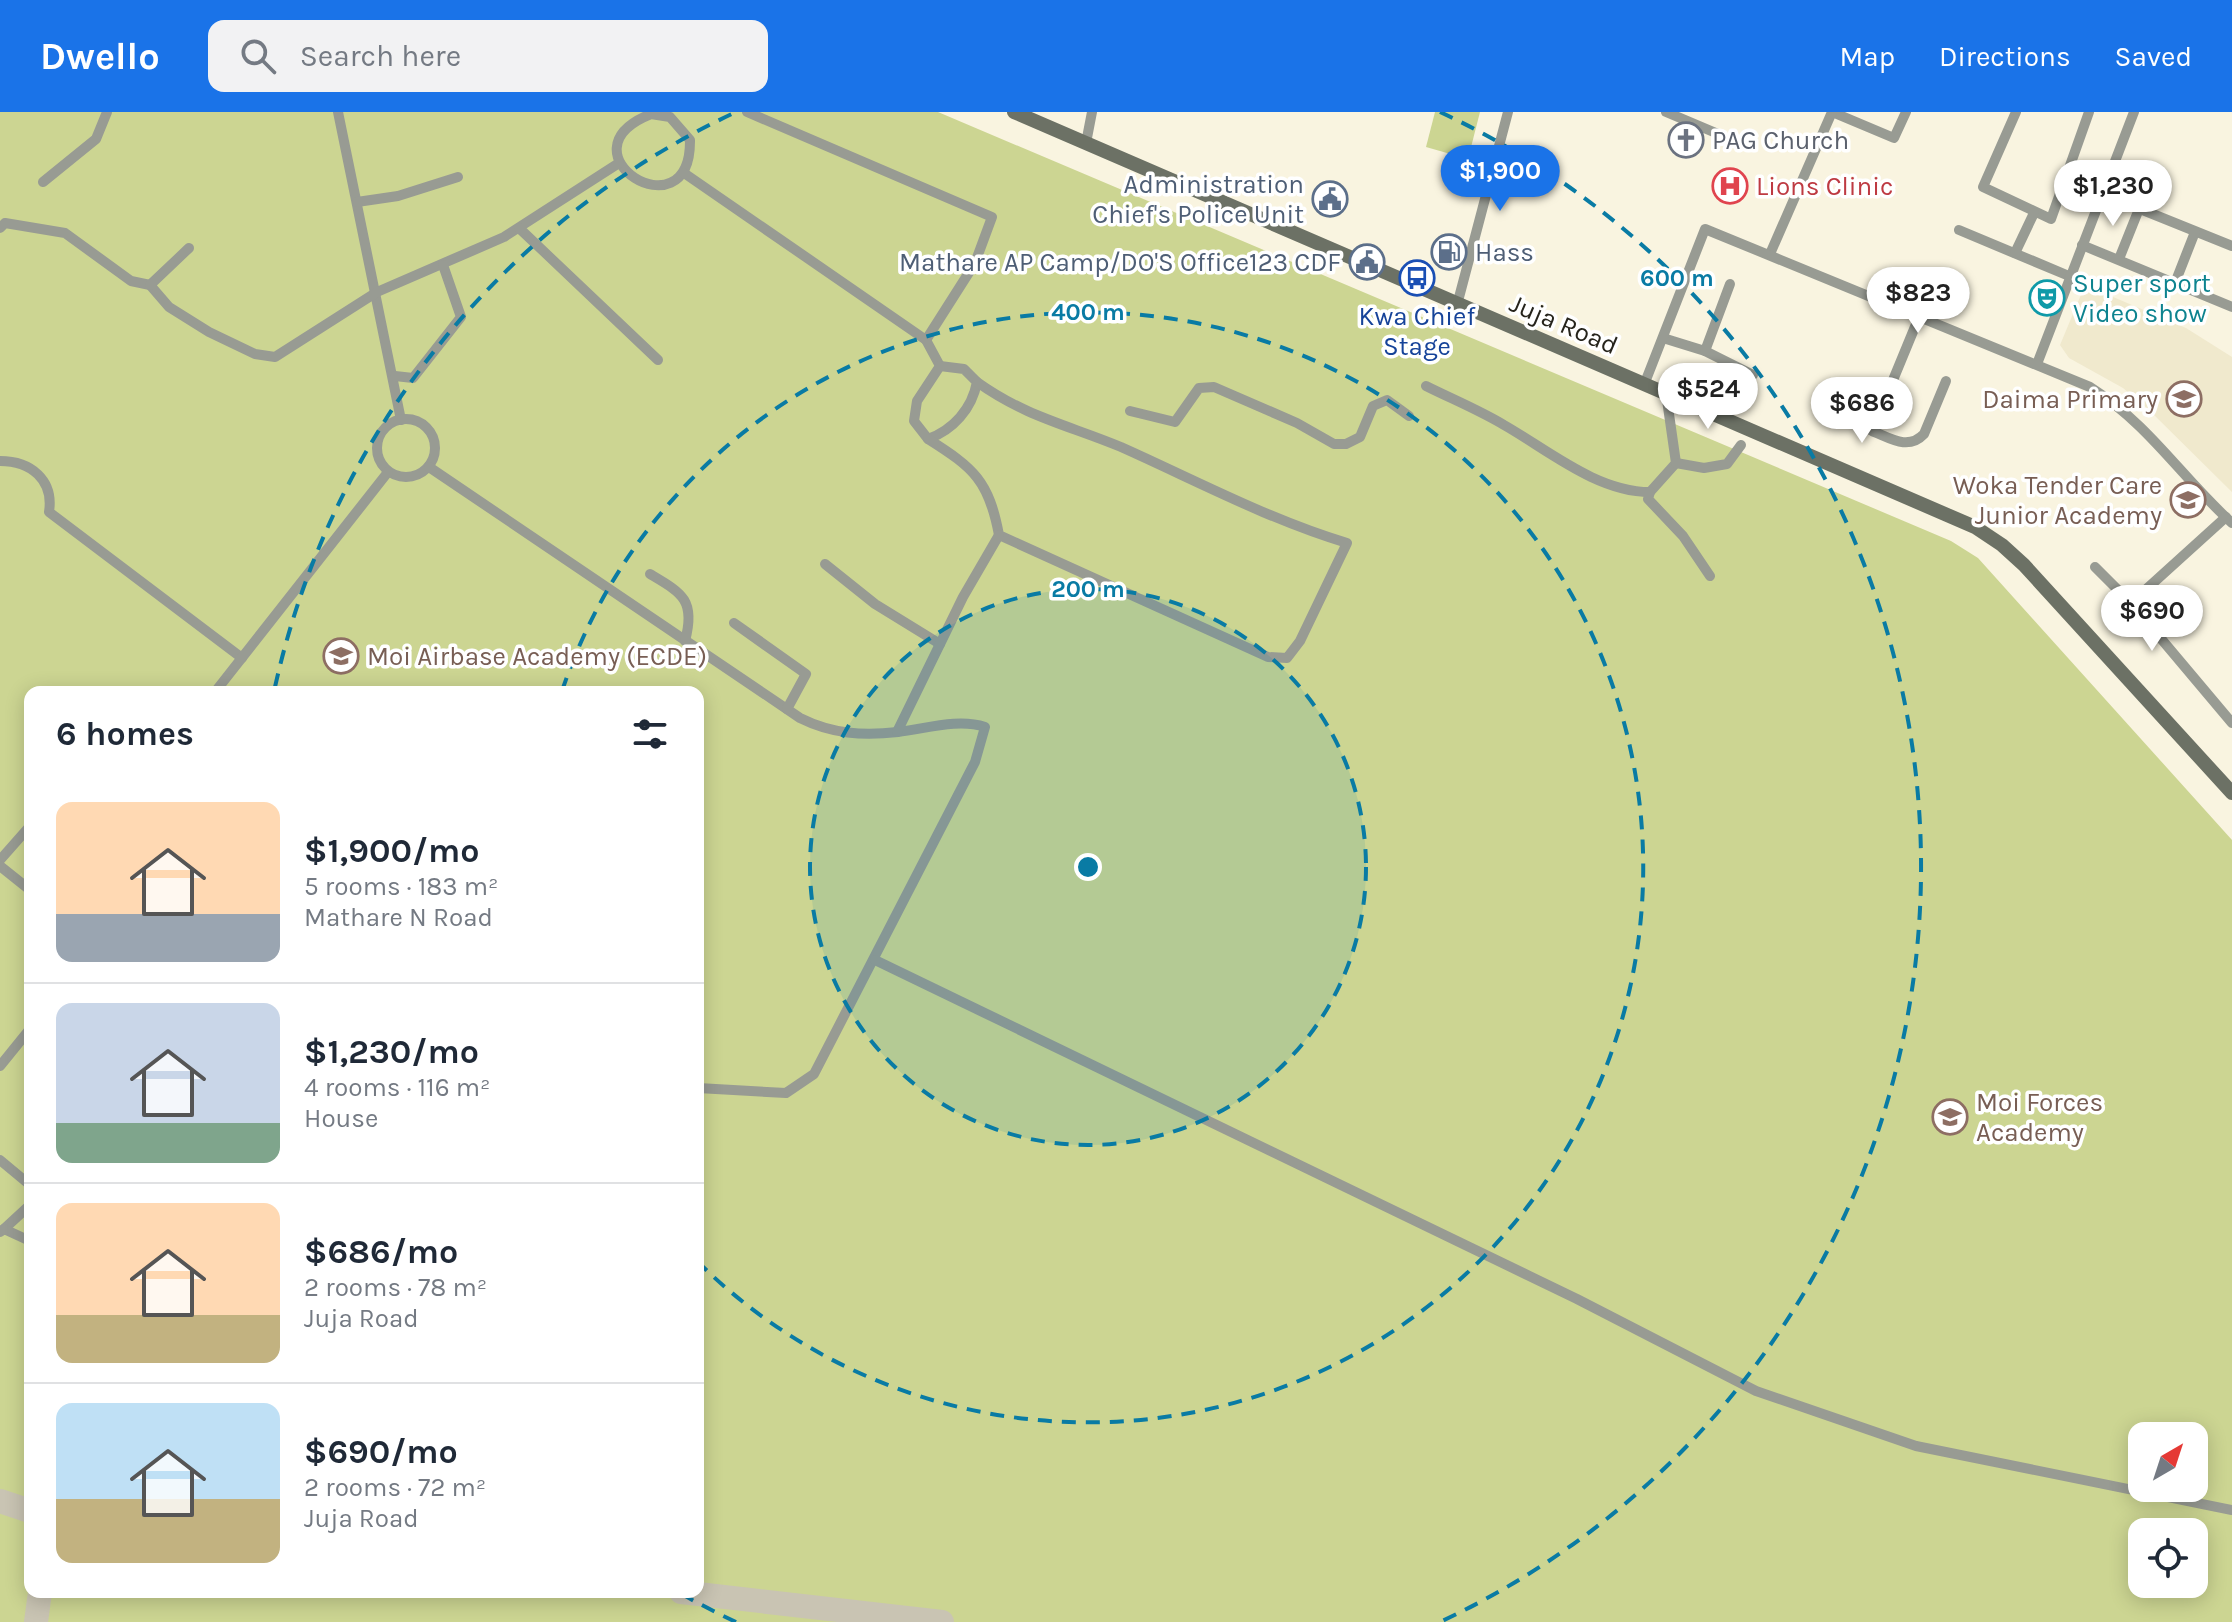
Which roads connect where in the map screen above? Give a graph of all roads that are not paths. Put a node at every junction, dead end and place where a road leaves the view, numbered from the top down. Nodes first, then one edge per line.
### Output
1 (107, 112) edge
2 (338, 112) edge
3 (747, 112) edge
4 (1014, 112) edge
5 (1092, 112) edge
6 (1508, 112) edge
7 (1666, 112) edge
8 (1832, 112) edge
9 (1906, 112) edge
10 (2016, 112) edge
11 (2089, 112) edge
12 (2134, 112) edge
13 (672, 114) edge
14 (1723, 136) dead end
15 (1086, 143) junction
16 (619, 163) junction
17 (684, 173) junction
18 (458, 177) dead end
19 (43, 182) dead end
20 (2103, 194) junction
21 (357, 202) junction
22 (2139, 209) junction
23 (2034, 213) junction
24 (0, 228) edge
25 (519, 228) junction
26 (1959, 230) dead end
27 (2195, 232) junction
28 (2082, 245) junction
29 (2232, 246) edge
30 (189, 248) dead end
31 (2015, 253) junction
32 (1770, 254) junction
33 (2119, 259) junction
34 (443, 265) junction
35 (2069, 276) junction
36 (2175, 283) junction
37 (1730, 284) dead end
38 (150, 285) junction
39 (377, 292) junction
40 (2231, 304) edge
41 (1457, 305) junction
42 (1919, 317) junction
43 (1663, 338) junction
44 (926, 340) junction
45 (1705, 351) junction
46 (658, 360) dead end
47 (2037, 364) junction
48 (940, 366) junction
49 (1753, 375) dead end
50 (395, 376) junction
51 (1946, 381) dead end
52 (977, 382) junction
53 (1644, 385) junction
54 (1426, 386) dead end
55 (1666, 393) junction
56 (1130, 411) dead end
57 (1409, 416) dead end
58 (401, 420) junction
59 (928, 439) junction
60 (1741, 445) dead end
61 (0, 461) edge
62 (1676, 463) junction
63 (429, 467) junction
64 (388, 472) junction
65 (1650, 492) junction
66 (2229, 520) edge
67 (999, 535) junction
68 (825, 564) dead end
69 (2095, 567) dead end
70 (650, 574) dead end
71 (1710, 576) dead end
72 (2131, 603) junction
73 (734, 623) dead end
74 (685, 641) junction
75 (940, 644) junction
76 (242, 658) junction
77 (220, 686) edge
78 (787, 709) junction
79 (2232, 723) edge
80 (897, 732) junction
81 (2232, 793) edge
82 (24, 833) edge
83 (0, 863) edge
84 (24, 885) edge
85 (875, 960) junction
86 (24, 1036) edge
87 (0, 1066) edge
88 (704, 1088) edge
89 (0, 1160) edge
90 (24, 1180) edge
91 (24, 1211) edge
92 (2, 1231) edge
93 (24, 1239) edge
94 (2232, 1510) edge

1 - 19 street
2 - 21 street
3 - 44 street
4 - 15 main road, Juja Road
5 - 15 street
6 - 41 street
7 - 14 street
8 - 9 street
8 - 32 street
10 - 23 street
11 - 23 street
12 - 20 street
13 - 16 street
13 - 17 street
15 - 41 main road, Juja Road
16 - 17 street
16 - 25 street
17 - 44 street
18 - 21 street
20 - 22 street
20 - 28 street
21 - 39 street
22 - 27 street
22 - 33 street
23 - 31 street
24 - 38 street
25 - 34 street
25 - 46 street
26 - 31 street
27 - 29 street
27 - 36 street
28 - 33 street
28 - 35 street
30 - 38 street
31 - 35 street
32 - 42 street
32 - 43 street
33 - 36 street
34 - 39 street
34 - 50 street
35 - 47 street
36 - 40 street
37 - 45 street
38 - 39 street
39 - 50 street
41 - 53 main road, Juja Road
42 - 47 street
42 - 51 street
43 - 45 street
43 - 53 street
44 - 48 street
45 - 49 street
47 - 66 street
48 - 52 street
48 - 59 street
50 - 58 street
52 - 59 street
52 - 67 street
53 - 55 main road, Juja Road
54 - 65 street
55 - 62 street
55 - 81 main road, Juja Road
56 - 57 street
58 - 63 street
58 - 64 street
59 - 67 street
60 - 62 street
61 - 76 street
62 - 65 street
63 - 64 street
63 - 74 street
64 - 76 street
65 - 71 street
66 - 72 street
67 - 75 street
68 - 75 street
69 - 72 street
70 - 74 street
72 - 79 street
73 - 78 street
74 - 78 street
75 - 80 street
76 - 77 street
78 - 80 street
80 - 85 street
82 - 83 street
83 - 84 street
85 - 88 street
85 - 94 street
86 - 87 street
89 - 90 street
91 - 92 street
92 - 93 street

